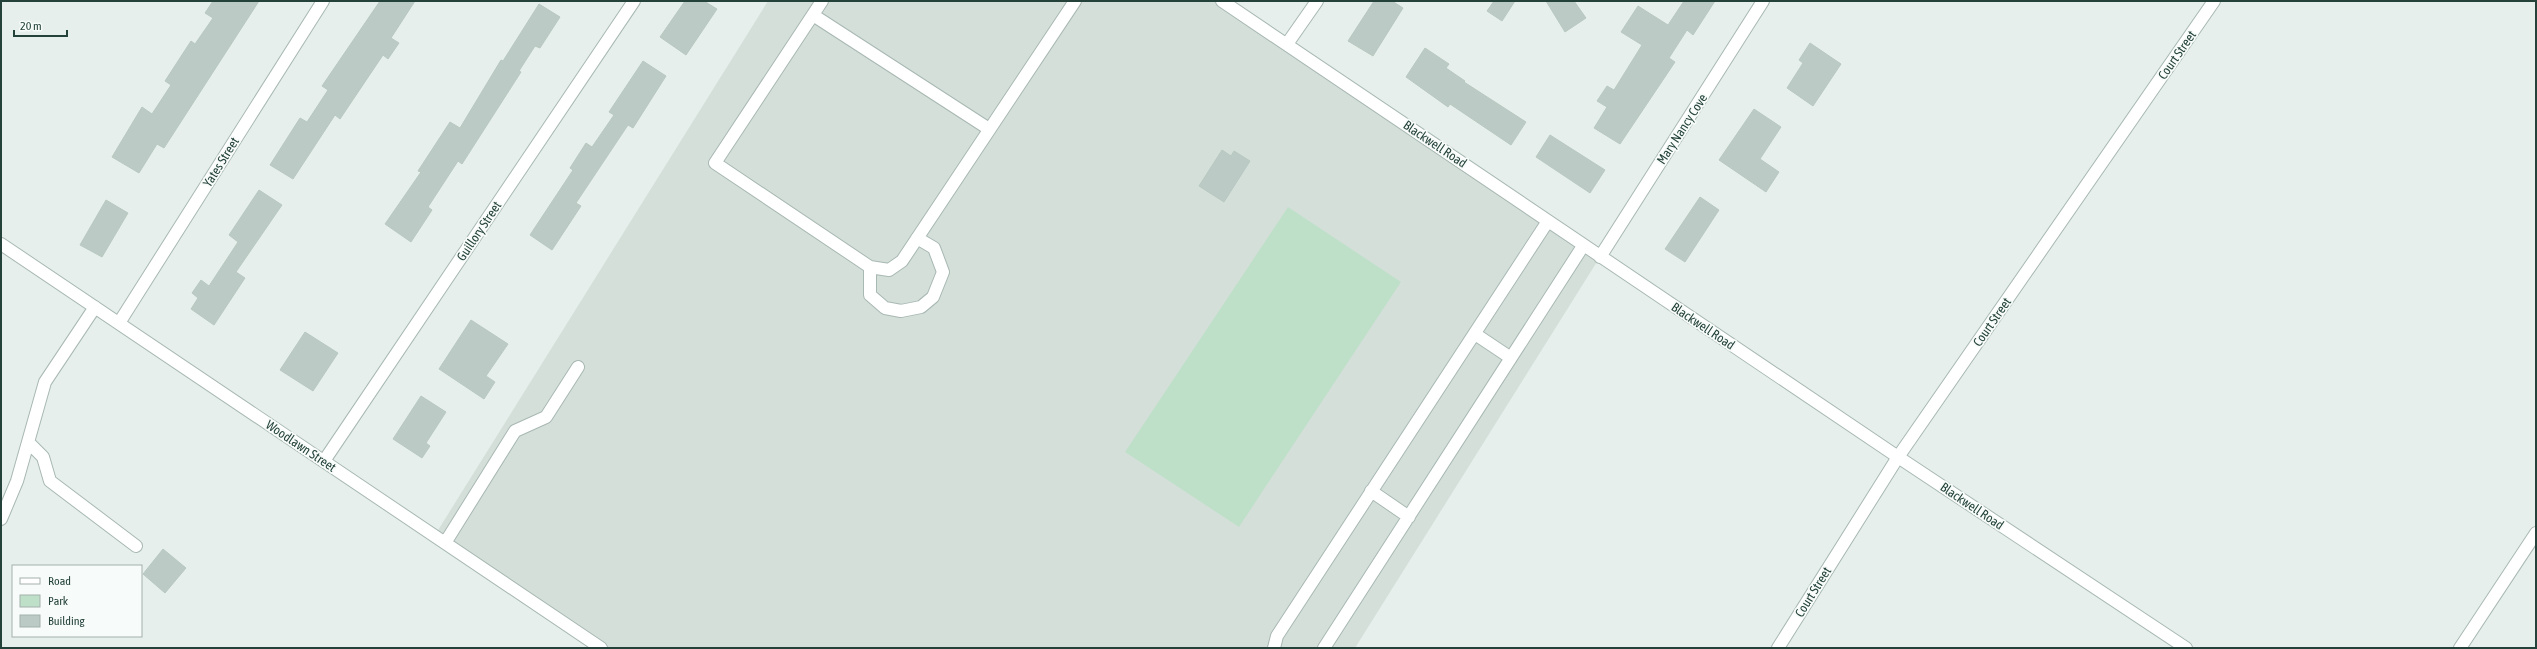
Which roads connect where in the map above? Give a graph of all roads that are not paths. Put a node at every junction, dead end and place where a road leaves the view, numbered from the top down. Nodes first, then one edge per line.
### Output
1 (323, 1) edge
2 (634, 1) edge
3 (822, 1) edge
4 (1075, 1) edge
5 (1222, 1) edge
6 (1316, 1) edge
7 (1763, 1) edge
8 (2214, 1) edge
9 (813, 15) junction
10 (1287, 44) junction
11 (989, 129) junction
12 (1548, 221) junction
13 (917, 238) junction
14 (1, 244) edge
15 (1583, 246) junction
16 (1600, 257) junction
17 (870, 267) junction
18 (95, 307) junction
19 (119, 324) junction
20 (1474, 334) junction
21 (1511, 358) junction
22 (578, 367) dead end
23 (28, 442) junction
24 (1898, 457) junction
25 (324, 461) junction
26 (1371, 492) junction
27 (1409, 517) junction
28 (1, 519) edge
29 (2536, 533) edge
30 (445, 543) junction
31 (136, 546) dead end
32 (601, 648) edge
33 (1274, 648) edge
34 (1324, 648) edge
35 (1778, 648) edge
36 (2186, 648) edge
37 (2460, 648) edge

1 - 19 street, Yates Street
2 - 25 street, Guillory Street
3 - 9 street
4 - 11 street
5 - 10 street, Blackwell Road
6 - 10 street
7 - 16 street, Mary Nancy Cove
8 - 24 street, Court Street
9 - 11 street
9 - 17 street
10 - 12 street, Blackwell Road
11 - 13 street
12 - 15 street, Blackwell Road
12 - 20 street
13 - 17 street
13 - 17 street
14 - 18 street, Woodlawn Street
15 - 16 street, Blackwell Road
15 - 21 street
16 - 24 street, Blackwell Road
18 - 19 street, Woodlawn Street
18 - 23 street
19 - 25 street, Woodlawn Street
20 - 21 street
20 - 26 street
21 - 27 street
22 - 30 street
23 - 28 street
23 - 31 street
24 - 35 street, Court Street
24 - 36 street, Blackwell Road
25 - 30 street, Woodlawn Street
26 - 27 street
26 - 33 street
27 - 34 street
29 - 37 street
30 - 32 street, Woodlawn Street

